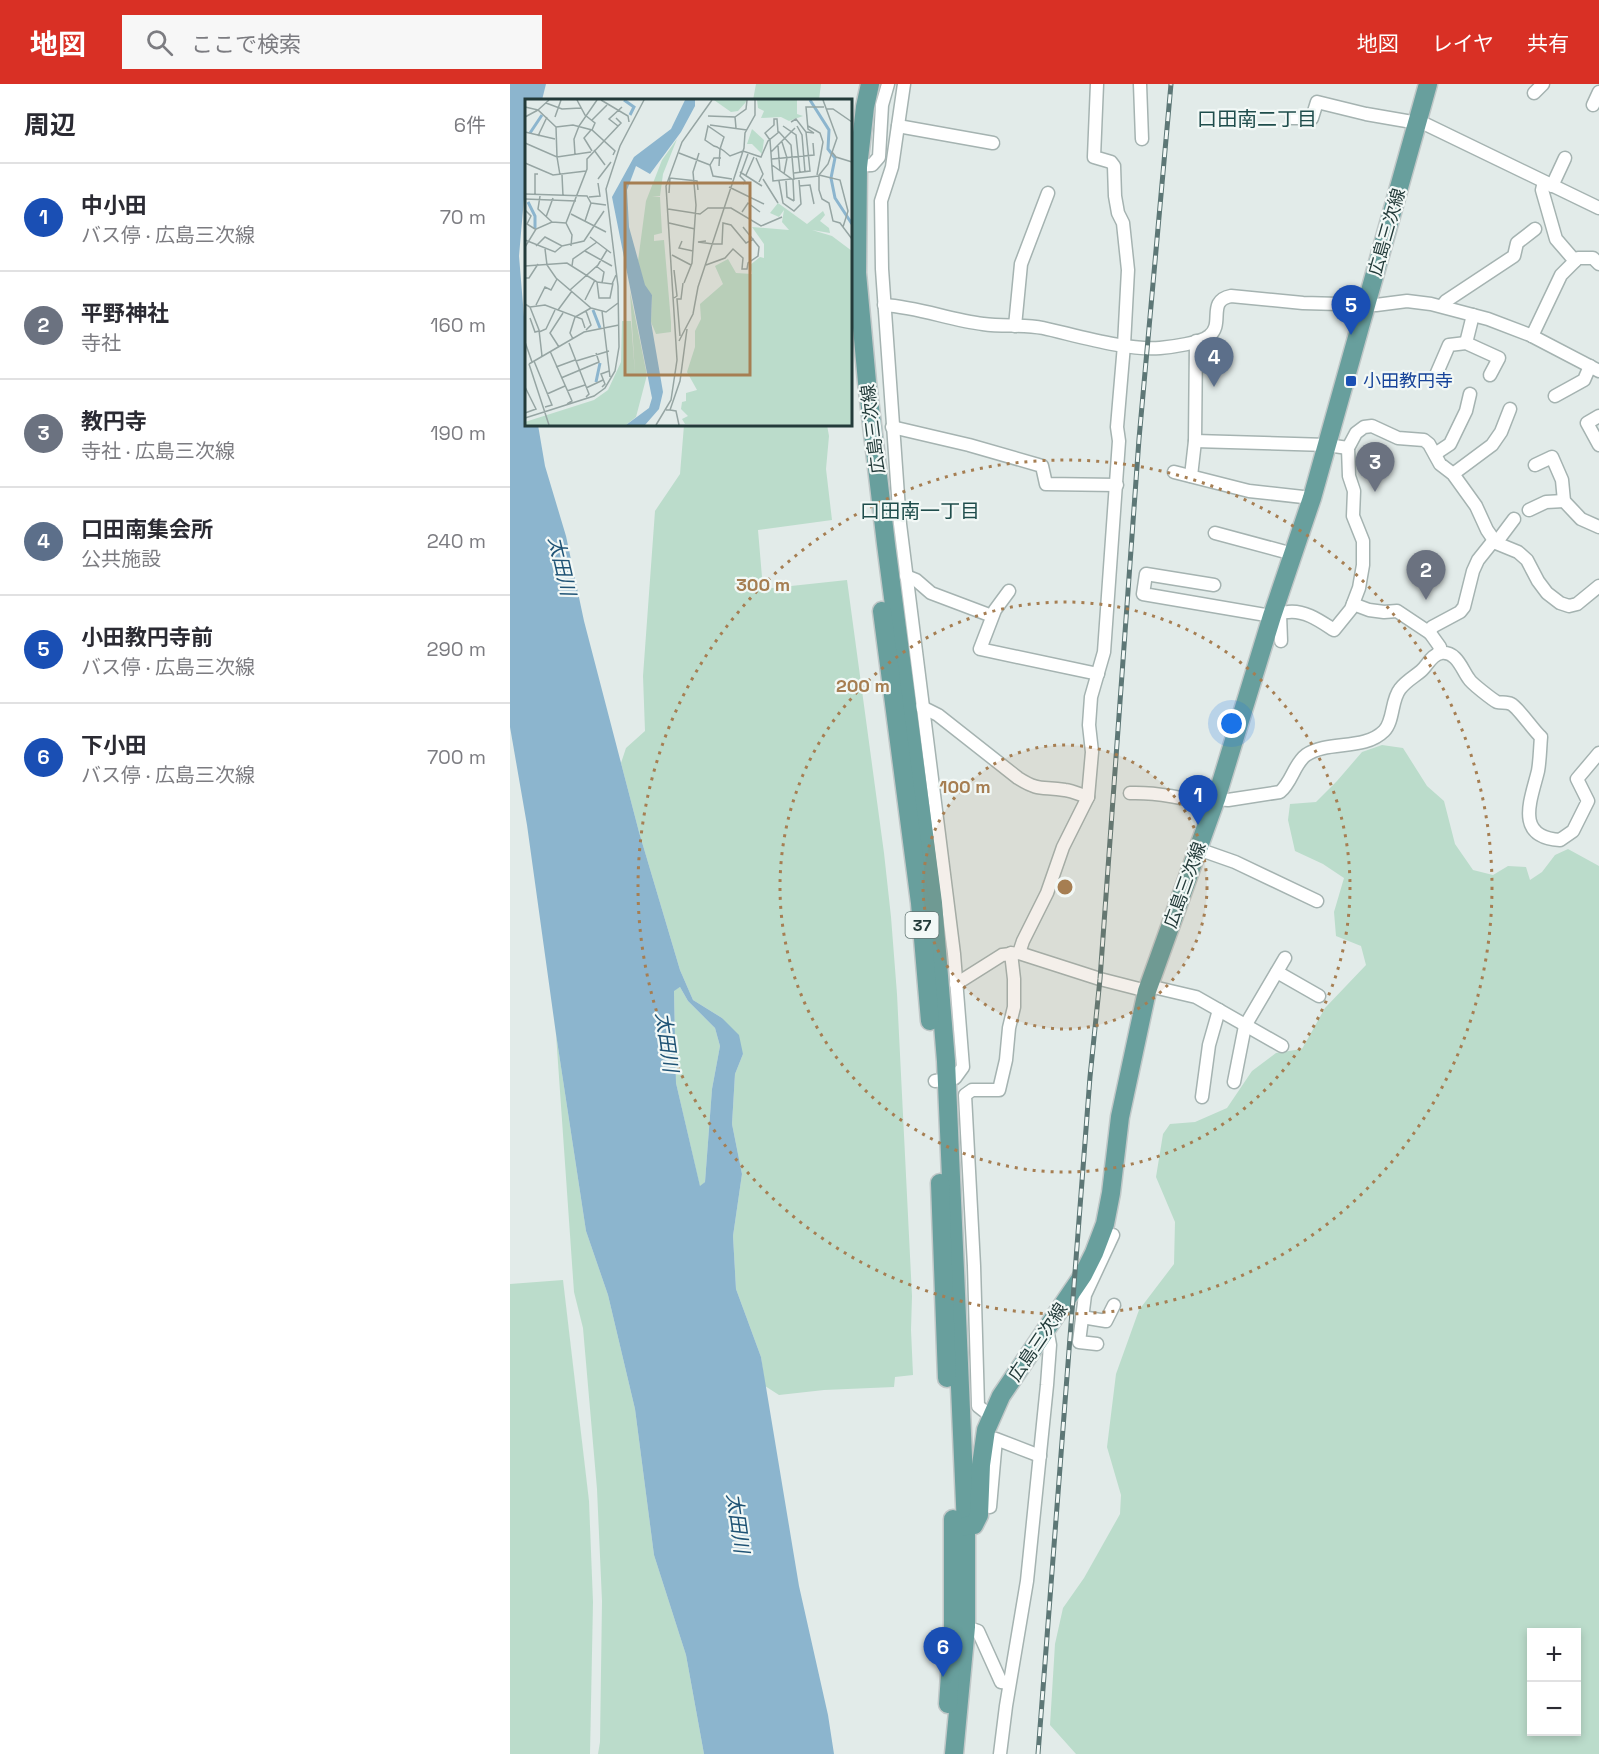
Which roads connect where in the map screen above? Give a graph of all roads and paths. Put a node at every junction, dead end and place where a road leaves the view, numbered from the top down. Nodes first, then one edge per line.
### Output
1 (859, 84) edge
2 (870, 84) edge
3 (888, 84) edge
4 (904, 84) edge
5 (1097, 84) edge
6 (1140, 84) edge
7 (1428, 84) edge
8 (1599, 92) edge
9 (1593, 105) dead end
10 (1292, 118) dead end
11 (852, 122) edge
12 (1418, 122) junction
13 (898, 126) junction
14 (1142, 139) dead end
15 (993, 142) dead end
16 (1565, 158) dead end
17 (854, 166) edge
18 (1548, 184) junction
19 (1048, 193) dead end
20 (1599, 208) edge
21 (1535, 229) dead end
22 (1575, 261) junction
23 (1599, 264) edge
24 (884, 305) junction
25 (1367, 305) junction
26 (1442, 306) junction
27 (1473, 315) junction
28 (1015, 326) junction
29 (1532, 336) junction
30 (1196, 341) junction
31 (852, 344) edge
32 (1466, 344) junction
33 (1124, 345) junction
34 (1594, 368) edge
35 (1436, 375) dead end
36 (1490, 375) dead end
37 (1470, 394) dead end
38 (1555, 396) dead end
39 (1510, 409) dead end
40 (1599, 416) edge
41 (892, 427) junction
42 (1195, 441) junction
43 (1327, 445) junction
44 (1599, 445) edge
45 (1348, 448) junction
46 (1435, 454) junction
47 (1535, 465) dead end
48 (1173, 472) dead end
49 (1454, 474) junction
50 (1191, 476) junction
51 (1117, 485) junction
52 (1312, 498) junction
53 (1564, 501) junction
54 (1529, 510) dead end
55 (1514, 519) dead end
56 (1599, 527) edge
57 (1215, 533) dead end
58 (1495, 541) junction
59 (1293, 554) junction
60 (906, 576) junction
61 (1214, 585) dead end
62 (1599, 586) edge
63 (1009, 591) dead end
64 (1353, 604) junction
65 (1275, 614) junction
66 (992, 616) junction
67 (1430, 633) junction
68 (1281, 641) dead end
69 (1439, 653) junction
70 (1098, 674) junction
71 (922, 707) junction
72 (1599, 753) edge
73 (1130, 793) dead end
74 (1088, 797) junction
75 (1215, 802) junction
76 (1198, 849) junction
77 (1317, 901) dead end
78 (1015, 953) junction
79 (1285, 958) dead end
80 (1277, 972) junction
81 (956, 984) junction
82 (1148, 989) junction
83 (1319, 996) dead end
84 (1219, 1010) junction
85 (1245, 1026) junction
86 (1282, 1046) dead end
87 (941, 1081) junction
88 (1234, 1082) dead end
89 (1202, 1097) dead end
90 (1113, 1235) dead end
91 (1093, 1265) junction
92 (1114, 1305) dead end
93 (1082, 1317) junction
94 (1047, 1329) junction
95 (1097, 1344) dead end
96 (992, 1417) junction
97 (1040, 1456) junction
98 (990, 1507) dead end
99 (959, 1527) junction
100 (966, 1627) junction
101 (1009, 1683) junction
102 (944, 1754) edge
103 (954, 1754) edge
104 (1000, 1754) edge

1 - 11 main road
2 - 17 main road, 広島三次線 / 37
3 - 17 street
4 - 13 street
5 - 33 street
6 - 14 street
7 - 12 main road, 広島三次線
8 - 9 street
10 - 12 street
12 - 18 street
12 - 25 main road, 広島三次線
13 - 15 street
13 - 24 street
16 - 18 street
17 - 87 main road, 広島三次線 / 37
18 - 20 street
18 - 22 street
19 - 28 street
21 - 26 street
22 - 23 street
22 - 29 street
24 - 28 street
24 - 41 street
25 - 26 street
25 - 30 street
25 - 43 main road, 広島三次線
26 - 27 street
27 - 29 street
27 - 32 street
28 - 33 street
29 - 34 street
30 - 33 street
30 - 42 street
31 - 87 main road, 広島三次線 / 37
32 - 35 street
32 - 36 street
33 - 51 street
34 - 38 street
37 - 46 street
39 - 49 street
40 - 44 street
41 - 51 street
41 - 60 street
42 - 43 street
42 - 50 street
43 - 45 street
43 - 52 main road, 広島三次線
45 - 46 street
45 - 64 street
46 - 49 street
47 - 53 street
48 - 50 street
49 - 58 street
50 - 52 street
51 - 70 street
52 - 59 main road, 広島三次線
53 - 54 street
53 - 56 street
55 - 58 street
57 - 59 street
58 - 62 street
58 - 67 street
59 - 65 main road, 広島三次線
60 - 66 street
60 - 71 street
61 - 65 street
63 - 66 street
64 - 65 street
64 - 67 street
65 - 68 street
65 - 75 main road, 広島三次線
66 - 70 street
67 - 69 street
69 - 72 street
69 - 75 street
70 - 74 street
71 - 74 street
71 - 81 street
73 - 75 street
74 - 78 street
75 - 76 main road, 広島三次線
76 - 77 street
76 - 82 main road, 広島三次線
78 - 81 street
78 - 82 street
78 - 96 street
79 - 80 street
80 - 83 street
80 - 85 street
81 - 87 street
82 - 84 street
82 - 91 main road, 広島三次線
84 - 85 street
84 - 89 street
85 - 86 street
85 - 88 street
87 - 99 main road, 広島三次線 / 37
90 - 91 street
91 - 93 street
91 - 94 main road, 広島三次線
92 - 93 street
93 - 95 street
94 - 96 main road, 広島三次線
94 - 97 street
96 - 99 main road, 広島三次線
97 - 98 street
97 - 101 street
99 - 100 main road, 広島三次線 / 37
99 - 102 main road, 広島三次線 / 37
100 - 101 street
100 - 103 main road, 広島三次線 / 37
101 - 104 street

